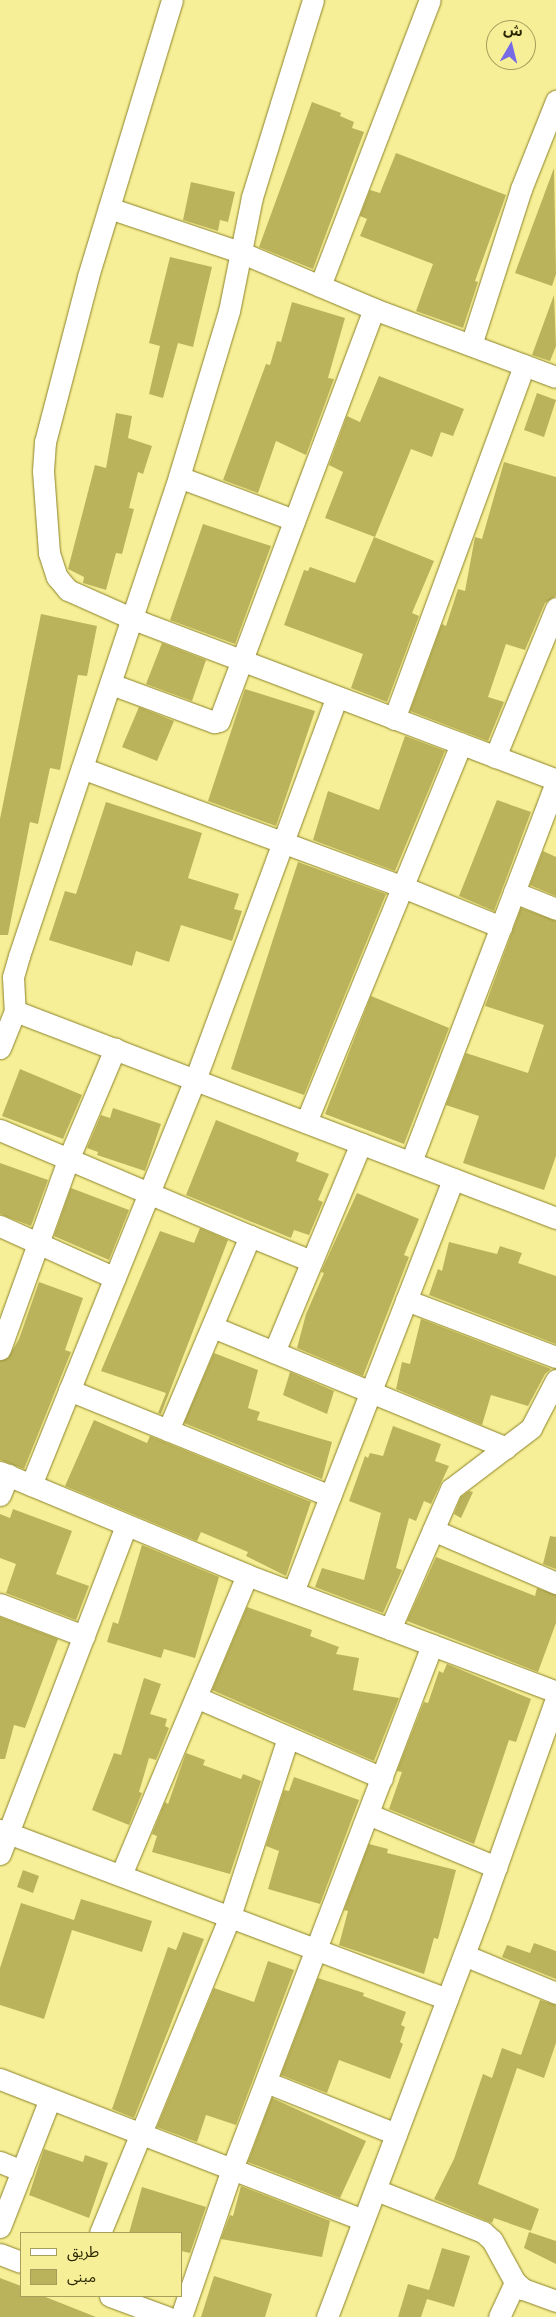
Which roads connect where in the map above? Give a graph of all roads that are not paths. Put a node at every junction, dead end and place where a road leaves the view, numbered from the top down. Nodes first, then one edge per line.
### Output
1 (172, 0) edge
2 (313, 0) edge
3 (430, 0) edge
4 (556, 101) edge
5 (109, 208) junction
6 (240, 252) junction
7 (320, 286) junction
8 (374, 309) junction
9 (471, 345) junction
10 (524, 365) junction
11 (556, 377) edge
12 (179, 477) junction
13 (294, 520) junction
14 (556, 608) edge
15 (133, 619) junction
16 (548, 650) edge
17 (243, 661) junction
18 (111, 684) junction
19 (337, 696) junction
20 (394, 719) junction
21 (461, 744) junction
22 (495, 757) junction
23 (82, 768) junction
24 (556, 782) edge
25 (284, 844) junction
26 (403, 887) junction
27 (514, 892) junction
28 (556, 909) edge
29 (501, 927) junction
30 (14, 1011) junction
31 (0, 1048) edge
32 (115, 1049) junction
33 (195, 1080) junction
34 (306, 1122) junction
35 (0, 1130) edge
36 (361, 1143) junction
37 (68, 1160) junction
38 (411, 1162) junction
39 (453, 1179) junction
40 (149, 1194) junction
41 (554, 1213) edge
42 (0, 1226) edge
43 (250, 1236) junction
44 (37, 1242) junction
45 (311, 1261) junction
46 (115, 1278) junction
47 (406, 1300) junction
48 (213, 1328) junction
49 (0, 1349) edge
50 (274, 1352) junction
51 (556, 1357) edge
52 (556, 1380) edge
53 (69, 1390) junction
54 (373, 1391) junction
55 (168, 1430) junction
56 (506, 1448) junction
57 (4, 1474) edge
58 (31, 1485) junction
59 (0, 1495) edge
60 (330, 1496) junction
61 (126, 1525) junction
62 (433, 1530) junction
63 (247, 1575) junction
64 (556, 1583) edge
65 (293, 1592) junction
66 (0, 1604) edge
67 (390, 1629) junction
68 (84, 1636) junction
69 (432, 1646) junction
70 (556, 1692) edge
71 (196, 1697) junction
72 (556, 1699) edge
73 (288, 1737) junction
74 (382, 1778) junction
75 (368, 1814) junction
76 (4, 1832) edge
77 (0, 1854) edge
78 (496, 1867) junction
79 (121, 1875) junction
80 (230, 1916) junction
81 (317, 1949) junction
82 (464, 1956) junction
83 (556, 1992) edge
84 (447, 1999) junction
85 (0, 2080) edge
86 (266, 2082) junction
87 (50, 2099) junction
88 (141, 2134) junction
89 (396, 2134) junction
90 (0, 2162) edge
91 (232, 2170) junction
92 (22, 2171) junction
93 (376, 2190) junction
94 (363, 2220) junction
95 (0, 2227) edge
96 (100, 2232) edge
97 (0, 2254) edge
98 (20, 2262) edge
99 (515, 2282) junction
100 (113, 2297) edge
101 (556, 2301) edge
102 (167, 2317) edge
103 (181, 2317) edge
104 (327, 2317) edge
105 (499, 2317) edge

1 - 5 street
2 - 6 street
3 - 7 street
4 - 9 street
5 - 6 street
5 - 15 street
6 - 7 street
6 - 12 street
7 - 8 street
8 - 9 street
8 - 13 street
9 - 10 street
10 - 11 street
10 - 20 street
12 - 13 street
12 - 15 street
13 - 17 street
14 - 16 street
15 - 17 street
15 - 18 street
16 - 22 street
17 - 18 street
17 - 19 street
18 - 23 street
19 - 20 street
19 - 25 street
20 - 21 street
21 - 22 street
21 - 26 street
22 - 24 street
23 - 25 street
23 - 30 street
24 - 27 street
25 - 26 street
25 - 33 street
26 - 29 street
26 - 34 street
27 - 28 street
27 - 29 street
29 - 38 street
30 - 31 street
30 - 32 street
32 - 33 street
32 - 37 street
33 - 34 street
33 - 40 street
34 - 36 street
35 - 37 street
36 - 38 street
36 - 45 street
37 - 40 street
37 - 44 street
38 - 39 street
39 - 41 street
39 - 47 street
40 - 43 street
40 - 46 street
42 - 44 street
43 - 45 street
43 - 48 street
44 - 46 street
44 - 49 street
45 - 50 street
46 - 53 street
47 - 51 street
47 - 54 street
48 - 50 street
48 - 55 street
50 - 54 street
52 - 56 street
53 - 55 street
53 - 58 street
54 - 56 street
54 - 60 street
55 - 60 street
56 - 62 street
57 - 58 street
57 - 59 street
58 - 61 street
60 - 65 street
61 - 63 street
61 - 68 street
62 - 64 street
62 - 67 street
63 - 65 street
63 - 71 street
65 - 67 street
66 - 68 street
67 - 69 street
68 - 76 street
69 - 70 street
69 - 74 street
71 - 73 street
71 - 79 street
72 - 78 street
73 - 74 street
73 - 80 street
74 - 75 street
75 - 78 street
75 - 81 street
76 - 77 street
76 - 79 street
78 - 82 street
79 - 80 street
80 - 81 street
80 - 88 street
81 - 84 street
81 - 86 street
82 - 83 street
82 - 84 street
84 - 89 street
85 - 87 street
86 - 89 street
86 - 91 street
87 - 88 street
87 - 92 street
88 - 91 street
88 - 96 street
89 - 93 street
90 - 92 street
91 - 94 street
91 - 103 street
92 - 95 street
93 - 94 street
93 - 99 street
94 - 104 street
97 - 98 street
99 - 101 street
99 - 105 street
100 - 102 street

